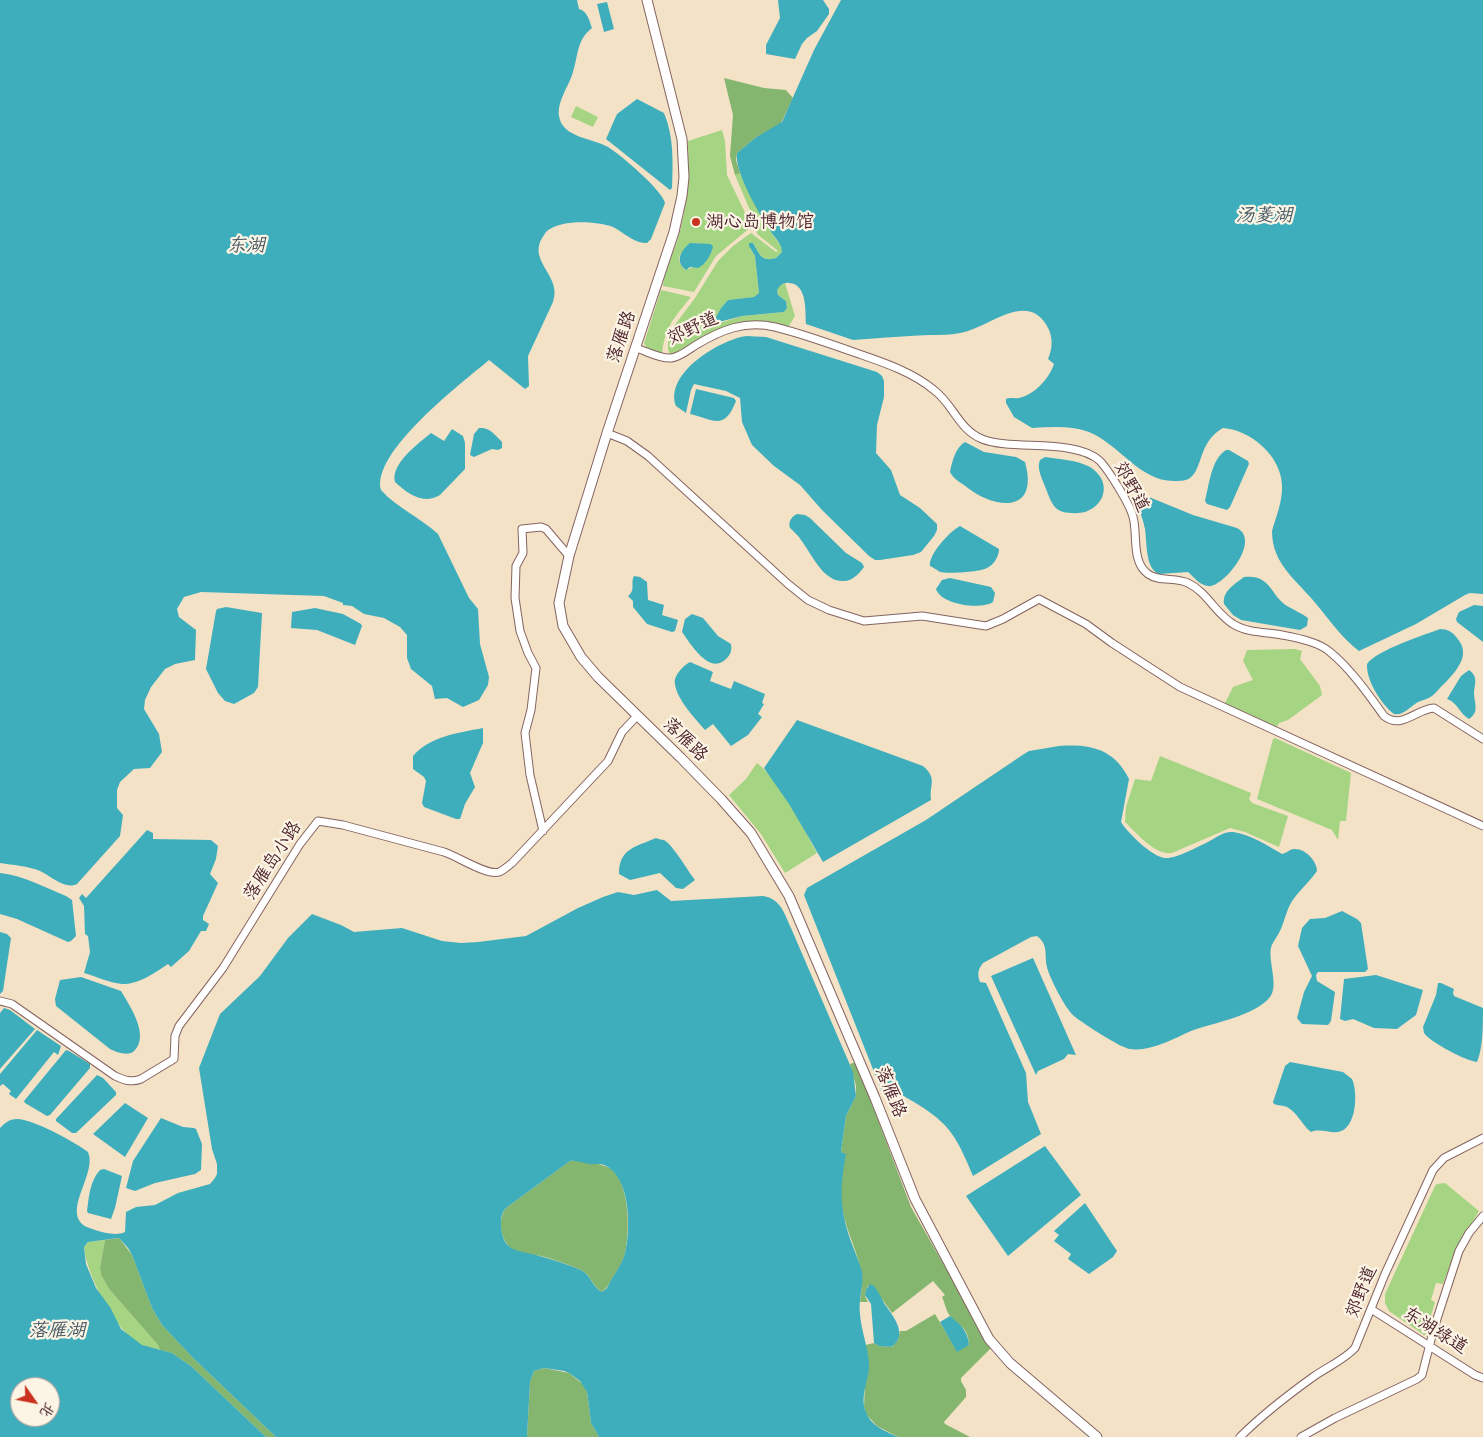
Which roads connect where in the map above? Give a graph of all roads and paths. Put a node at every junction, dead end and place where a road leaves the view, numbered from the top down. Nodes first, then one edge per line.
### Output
1 (647, 0) edge
2 (636, 348) junction
3 (607, 433) junction
4 (569, 556) junction
5 (637, 716) junction
6 (1483, 739) edge
7 (1483, 826) edge
8 (543, 831) junction
9 (0, 1001) edge
10 (1483, 1138) edge
11 (1483, 1216) edge
12 (1371, 1309) junction
13 (1429, 1345) junction
14 (1483, 1378) edge
15 (1098, 1437) edge
16 (1240, 1437) edge
17 (1301, 1437) edge

1 - 2 street, 落雁路
2 - 3 street, 落雁路
2 - 6 street, 郊野道
3 - 4 street, 落雁路
3 - 7 street
4 - 5 street, 落雁路
4 - 8 street
5 - 8 street, 落雁岛小路
5 - 15 street, 落雁路
8 - 9 street, 落雁岛小路
10 - 12 street, 郊野道
11 - 13 street
12 - 13 street, 东湖绿道
12 - 16 street, 郊野道
13 - 14 street, 东湖绿道
13 - 17 street

